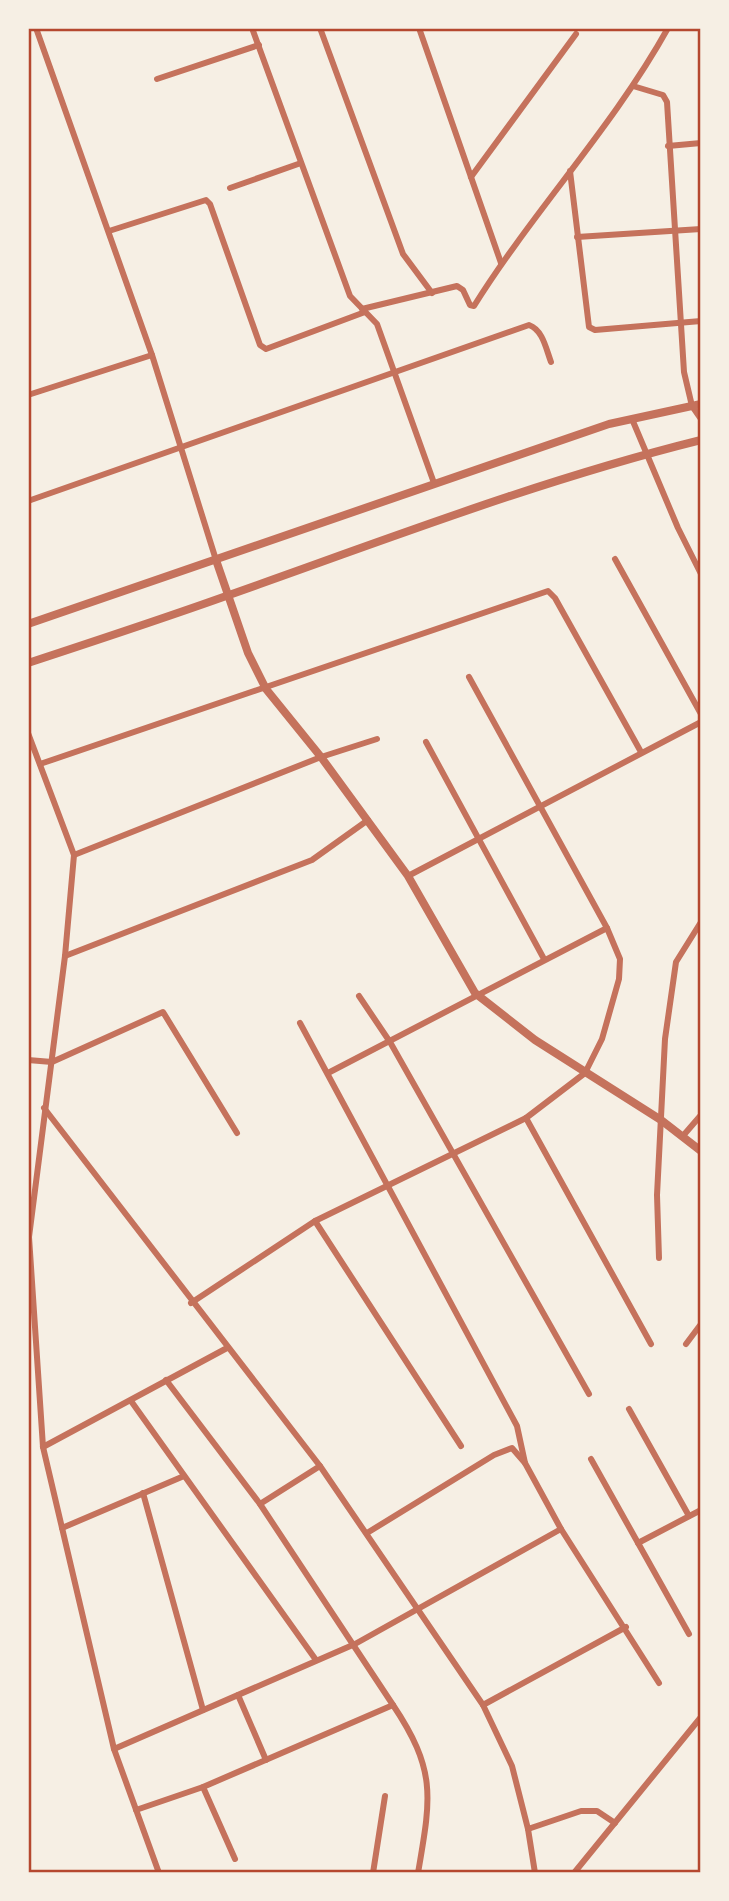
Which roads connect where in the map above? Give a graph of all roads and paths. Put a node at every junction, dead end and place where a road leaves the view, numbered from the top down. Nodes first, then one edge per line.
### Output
1 (36, 28) edge
2 (253, 28) edge
3 (320, 28) edge
4 (419, 28) edge
5 (668, 28) edge
6 (576, 34) dead end
7 (259, 45) junction
8 (157, 79) dead end
9 (633, 86) junction
10 (701, 143) edge
11 (668, 146) junction
12 (302, 163) junction
13 (570, 171) junction
14 (471, 177) junction
15 (230, 188) dead end
16 (701, 229) edge
17 (109, 231) junction
18 (674, 231) junction
19 (577, 237) junction
20 (501, 263) junction
21 (432, 293) junction
22 (364, 310) junction
23 (701, 321) edge
24 (680, 323) junction
25 (152, 355) junction
26 (551, 362) dead end
27 (395, 372) junction
28 (28, 395) edge
29 (696, 405) edge
30 (632, 419) junction
31 (701, 419) edge
32 (701, 440) edge
33 (181, 447) junction
34 (645, 454) junction
35 (434, 483) junction
36 (28, 500) edge
37 (615, 559) dead end
38 (216, 560) junction
39 (701, 573) edge
40 (228, 595) junction
41 (28, 624) edge
42 (28, 663) edge
43 (469, 677) dead end
44 (266, 689) junction
45 (701, 715) edge
46 (701, 722) edge
47 (28, 733) edge
48 (377, 739) dead end
49 (426, 742) dead end
50 (641, 752) junction
51 (321, 757) junction
52 (40, 764) junction
53 (539, 806) junction
54 (368, 820) junction
55 (478, 839) junction
56 (74, 855) junction
57 (408, 876) junction
58 (701, 922) edge
59 (607, 928) junction
60 (65, 956) junction
61 (544, 959) junction
62 (475, 993) junction
63 (359, 996) dead end
64 (300, 1023) dead end
65 (390, 1042) junction
66 (28, 1060) edge
67 (52, 1062) junction
68 (328, 1073) junction
69 (585, 1073) junction
70 (44, 1108) junction
71 (701, 1115) edge
72 (526, 1118) junction
73 (661, 1120) junction
74 (237, 1133) dead end
75 (682, 1137) junction
76 (701, 1151) edge
77 (453, 1156) junction
78 (386, 1185) junction
79 (315, 1221) junction
80 (659, 1258) dead end
81 (191, 1303) junction
82 (701, 1324) edge
83 (686, 1344) dead end
84 (652, 1345) dead end
85 (227, 1348) junction
86 (166, 1380) junction
87 (589, 1394) dead end
88 (131, 1401) junction
89 (629, 1409) dead end
90 (461, 1446) dead end
91 (43, 1447) junction
92 (590, 1459) dead end
93 (525, 1463) junction
94 (320, 1466) junction
95 (184, 1476) junction
96 (143, 1493) junction
97 (260, 1504) junction
98 (701, 1510) edge
99 (689, 1516) junction
100 (62, 1528) junction
101 (561, 1529) junction
102 (367, 1533) junction
103 (638, 1543) junction
104 (419, 1609) junction
105 (626, 1627) junction
106 (690, 1634) dead end
107 (355, 1644) junction
108 (316, 1660) junction
109 (659, 1683) dead end
110 (238, 1695) junction
111 (483, 1704) junction
112 (393, 1705) junction
113 (203, 1710) junction
114 (701, 1717) edge
115 (114, 1749) junction
116 (266, 1760) junction
117 (203, 1787) junction
118 (385, 1796) dead end
119 (136, 1810) junction
120 (615, 1823) junction
121 (528, 1829) junction
122 (235, 1859) dead end
123 (159, 1873) edge
124 (373, 1873) edge
125 (418, 1873) edge
126 (535, 1873) edge
127 (574, 1873) edge

1 - 17 street
2 - 7 street
3 - 21 street
4 - 14 street
5 - 9 street
6 - 14 street
7 - 8 street
7 - 12 street
9 - 11 street
9 - 13 street
10 - 11 street
11 - 18 street
12 - 15 street
12 - 22 street
13 - 19 street
13 - 20 street
14 - 20 street
16 - 18 street
17 - 22 street
17 - 25 street
18 - 19 street
18 - 24 street
19 - 24 street
20 - 21 street
21 - 22 street
22 - 27 street
23 - 24 street
24 - 29 street
25 - 28 street
25 - 33 street
26 - 27 street
27 - 33 street
27 - 35 street
29 - 30 street
29 - 31 street
30 - 34 street
30 - 35 street
32 - 34 street
33 - 36 street
33 - 38 street
34 - 39 street
34 - 40 street
35 - 38 street
37 - 45 street
38 - 40 street
38 - 41 street
40 - 42 street
40 - 44 street
43 - 53 street
44 - 50 street
44 - 51 street
44 - 52 street
46 - 50 street
47 - 52 street
48 - 51 street
49 - 55 street
50 - 53 street
51 - 54 street
51 - 56 street
52 - 56 street
53 - 55 street
53 - 59 street
54 - 57 street
54 - 60 street
55 - 57 street
55 - 61 street
56 - 60 street
57 - 62 street
58 - 73 street
59 - 61 street
59 - 69 street
60 - 67 street
61 - 62 street
62 - 65 street
62 - 69 street
63 - 65 street
64 - 68 street
65 - 68 street
65 - 77 street
66 - 67 street
67 - 70 street
67 - 74 street
68 - 78 street
69 - 72 street
69 - 73 street
70 - 81 street
70 - 91 street
71 - 75 street
72 - 77 street
72 - 84 street
73 - 75 street
73 - 80 street
75 - 76 street
77 - 78 street
77 - 87 street
78 - 79 street
78 - 93 street
79 - 81 street
79 - 90 street
81 - 85 street
82 - 83 street
85 - 86 street
85 - 94 street
86 - 88 street
86 - 97 street
88 - 91 street
88 - 95 street
89 - 99 street
91 - 100 street
92 - 103 street
93 - 101 street
93 - 102 street
94 - 97 street
94 - 102 street
95 - 96 street
95 - 108 street
96 - 100 street
96 - 113 street
97 - 107 street
98 - 99 street
99 - 103 street
100 - 115 street
101 - 104 street
101 - 105 street
102 - 104 street
103 - 106 street
104 - 107 street
104 - 111 street
105 - 109 street
105 - 111 street
107 - 108 street
107 - 112 street
108 - 110 street
110 - 113 street
110 - 116 street
111 - 121 street
112 - 116 street
112 - 125 street
113 - 115 street
114 - 120 street
115 - 119 street
116 - 117 street
117 - 119 street
117 - 122 street
118 - 124 street
119 - 123 street
120 - 121 street
120 - 127 street
121 - 126 street

